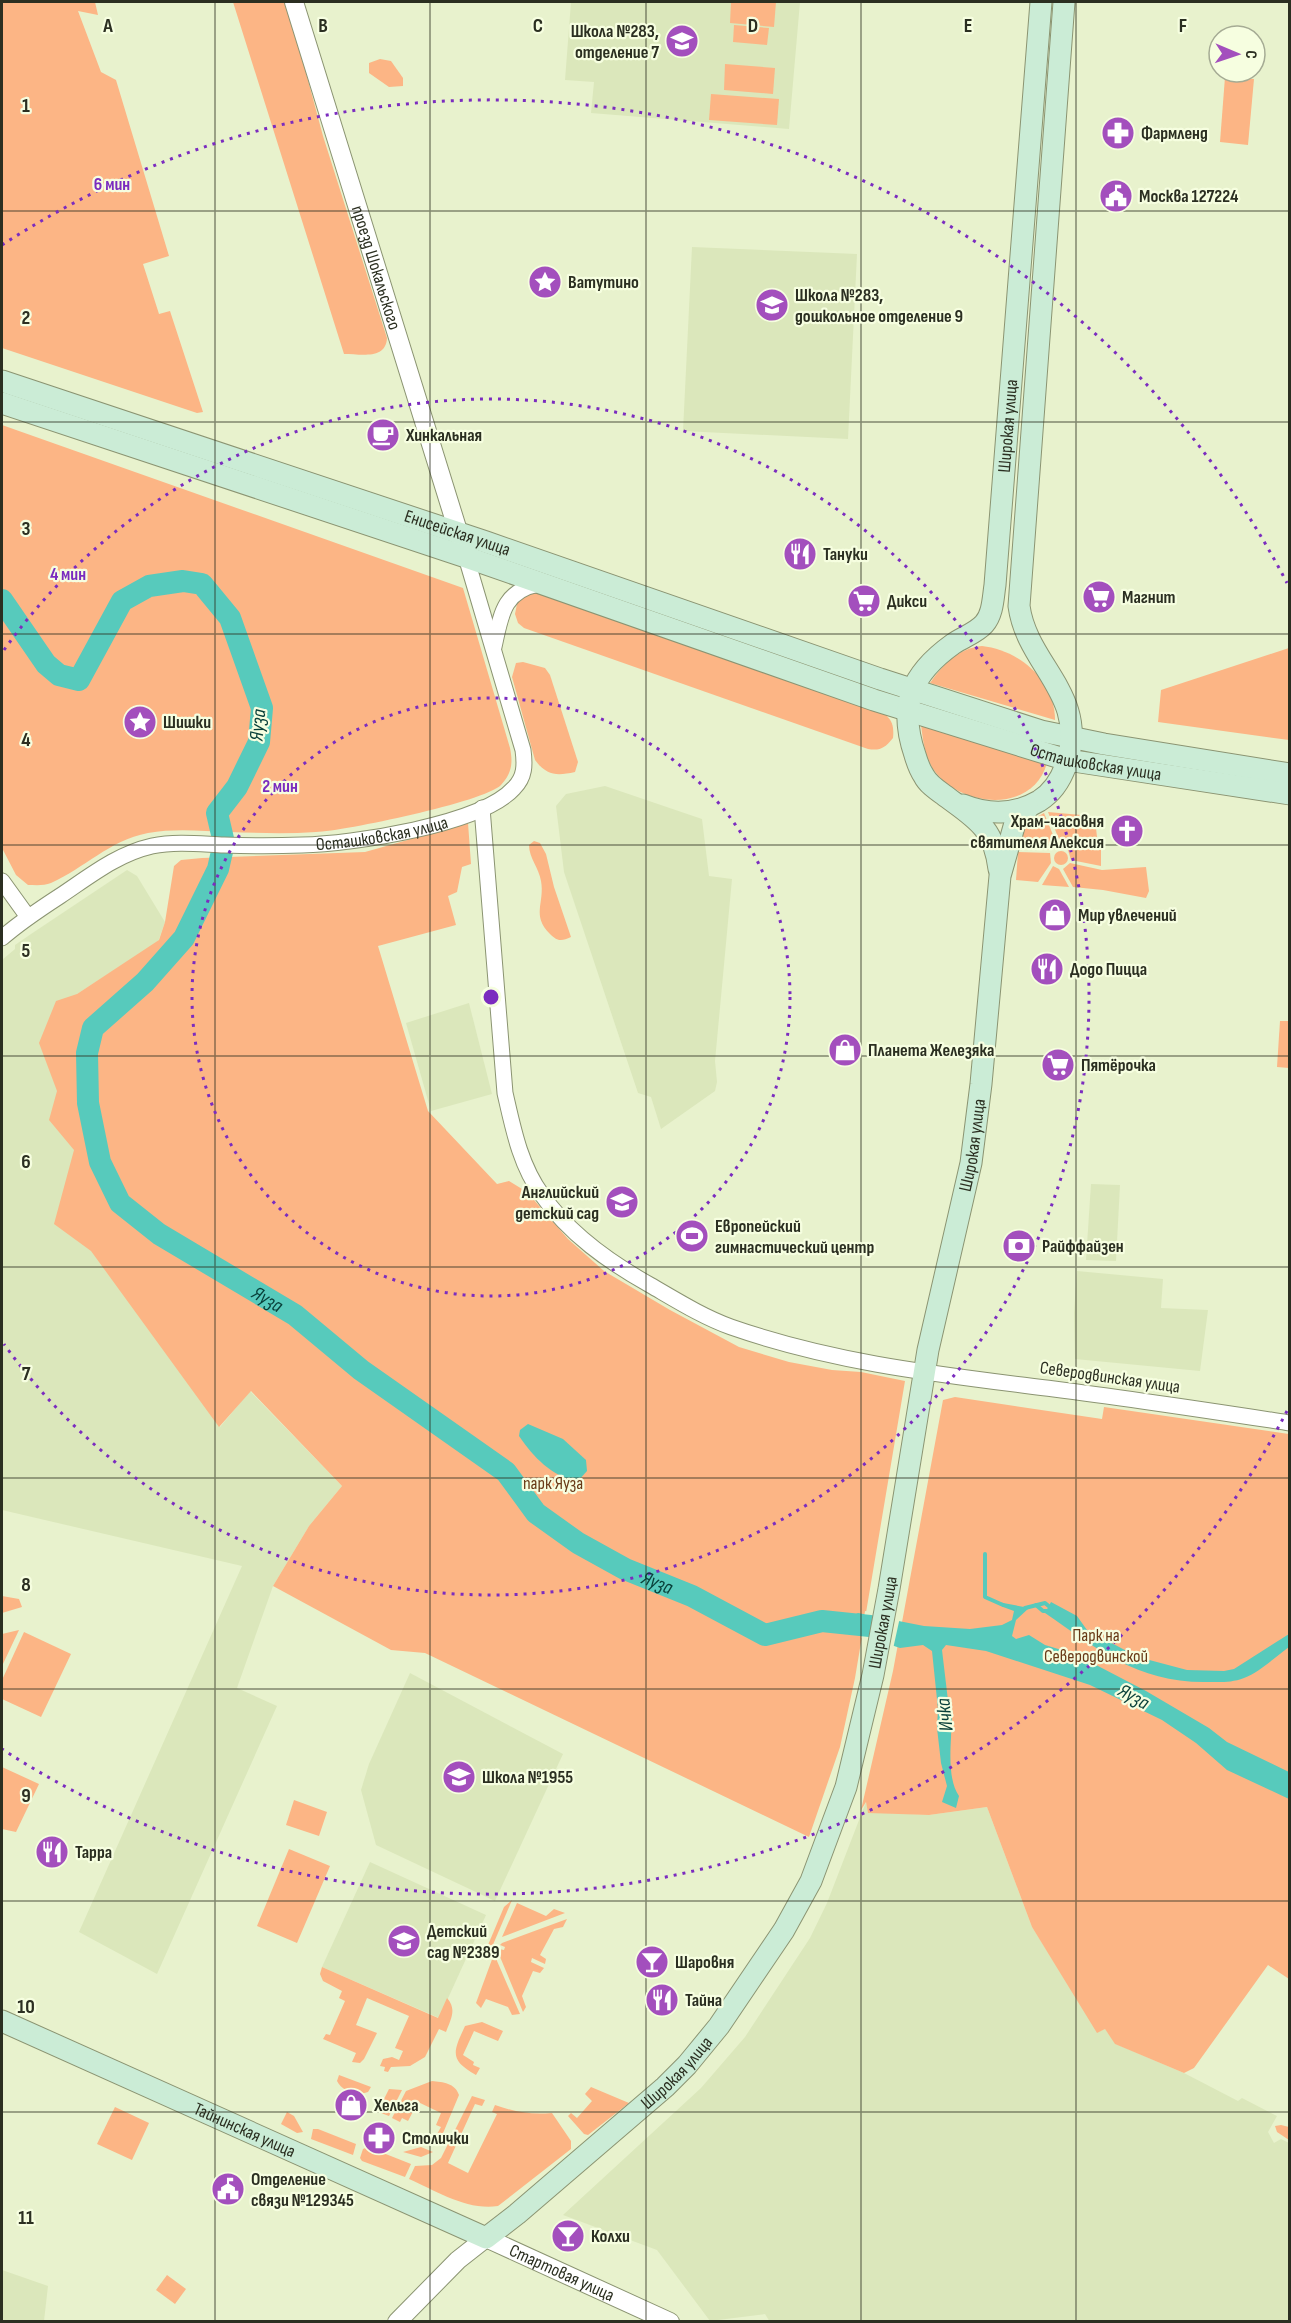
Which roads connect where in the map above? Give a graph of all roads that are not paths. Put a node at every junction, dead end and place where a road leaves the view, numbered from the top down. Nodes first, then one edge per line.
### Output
1 (294, 2) edge
2 (1041, 2) edge
3 (1064, 2) edge
4 (1035, 82) junction
5 (1057, 83) junction
6 (2, 381) edge
7 (1010, 395) junction
8 (1033, 397) junction
9 (2, 403) edge
10 (458, 533) junction
11 (486, 542) junction
12 (466, 557) junction
13 (539, 584) junction
14 (621, 602) junction
15 (494, 650) junction
16 (912, 689) junction
17 (908, 710) junction
18 (1070, 738) junction
19 (1067, 760) junction
20 (1290, 774) edge
21 (1290, 794) edge
22 (952, 801) junction
23 (482, 808) junction
24 (1028, 808) junction
25 (1000, 876) junction
26 (2, 881) edge
27 (28, 917) junction
28 (2, 938) edge
29 (924, 1373) junction
30 (1290, 1423) edge
31 (2, 2021) edge
32 (486, 2238) junction
33 (397, 2322) edge
34 (670, 2322) edge

1 - 10 street, проезд Шокальского
2 - 4 main road, Широкая улица
3 - 5 main road, Широкая улица
4 - 5 main road
4 - 7 main road, Широкая улица
5 - 8 main road, Широкая улица
6 - 10 main road, Енисейская улица
7 - 8 street
7 - 16 main road, Широкая улица
8 - 18 main road, Широкая улица
9 - 12 main road, Енисейская улица
10 - 11 main road, Енисейская улица
10 - 12 street, Осташковская улица
11 - 12 street
11 - 14 main road, Енисейская улица
12 - 13 main road, Енисейская улица
12 - 15 street, Осташковская улица
13 - 14 main road, Енисейская улица
13 - 15 street
14 - 16 main road, Енисейская улица
14 - 17 main road, Енисейская улица
15 - 23 street, Осташковская улица
16 - 17 main road, Широкая улица
16 - 18 main road, Осташковская улица
17 - 19 main road, Осташковская улица
17 - 22 main road, Широкая улица
18 - 19 main road, Широкая улица
18 - 20 main road, Осташковская улица
19 - 21 main road, Осташковская улица
19 - 24 main road, Широкая улица
22 - 24 main road
22 - 25 main road, Широкая улица
23 - 27 street, Осташковская улица
23 - 29 street, Северодвинская улица
24 - 25 main road
25 - 29 main road, Широкая улица
26 - 27 street
27 - 28 street, Осташковская улица
29 - 30 street, Северодвинская улица
29 - 32 main road, Широкая улица
31 - 32 main road, Тайнинская улица
32 - 33 street
32 - 34 street, Стартовая улица

